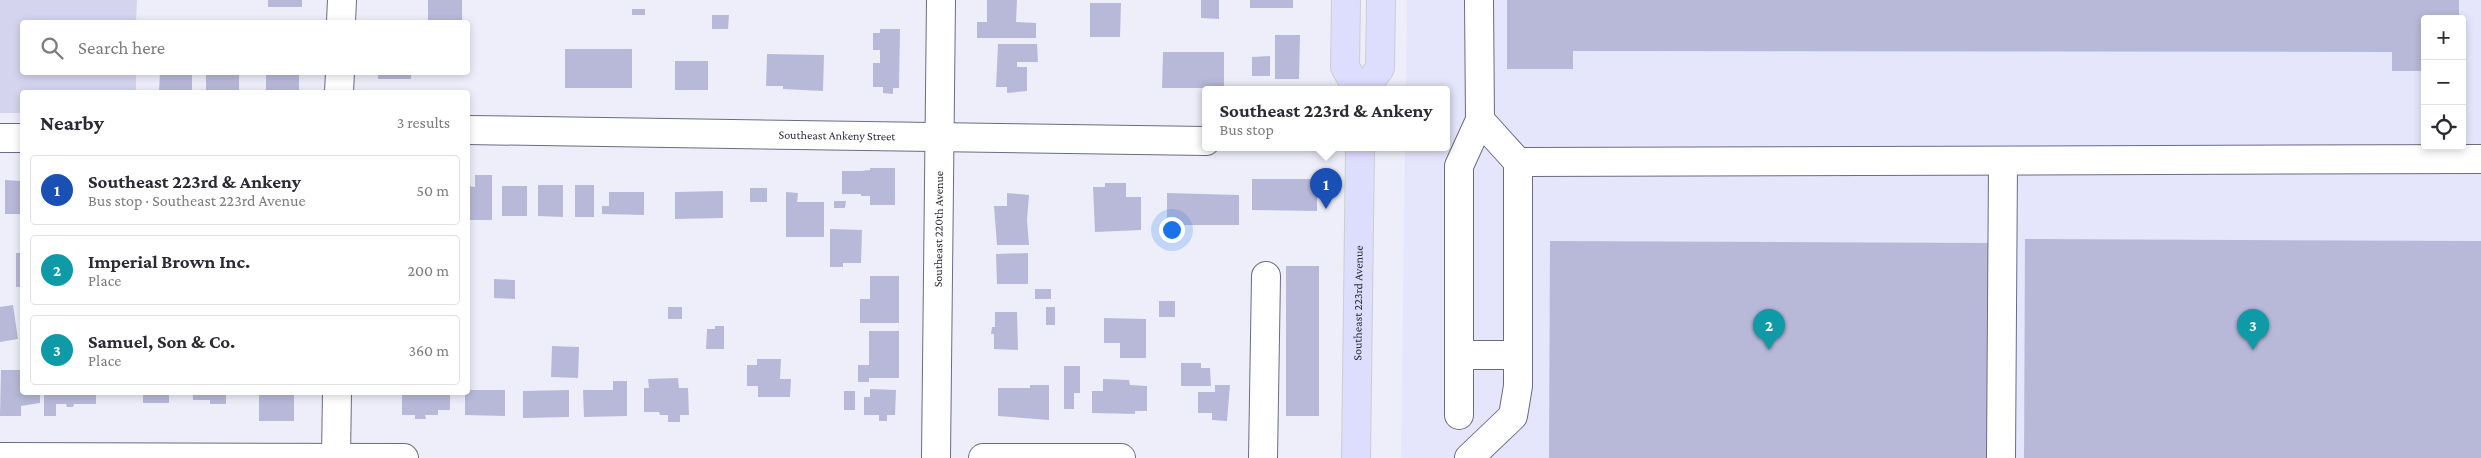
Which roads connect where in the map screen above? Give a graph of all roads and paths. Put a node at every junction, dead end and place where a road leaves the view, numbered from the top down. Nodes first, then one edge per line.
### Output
1 (342, 0) edge
2 (941, 0) edge
3 (1346, 0) edge
4 (1380, 0) edge
5 (1480, 0) edge
6 (341, 20) edge
7 (340, 75) edge
8 (1356, 86) edge
9 (1367, 86) edge
10 (339, 90) edge
11 (1480, 120) junction
12 (470, 130) edge
13 (940, 137) junction
14 (0, 138) edge
15 (20, 138) edge
16 (1202, 141) edge
17 (1360, 151) edge
18 (2481, 159) edge
19 (2003, 161) junction
20 (1518, 162) junction
21 (1266, 276) dead end
22 (1459, 355) junction
23 (1518, 355) junction
24 (337, 395) edge
25 (1459, 415) dead end
26 (0, 457) edge
27 (336, 458) edge
28 (404, 458) edge
29 (936, 458) edge
30 (983, 458) edge
31 (1121, 458) edge
32 (1263, 458) edge
33 (1356, 458) edge
34 (1469, 458) edge
35 (2001, 458) edge

1 - 6 street
2 - 13 street, Southeast 220th Avenue
3 - 8 main road
4 - 9 main road
5 - 11 street
7 - 10 street
11 - 20 street
11 - 22 street
12 - 13 street, Southeast Ankeny Street
13 - 16 street, Southeast Ankeny Street
13 - 29 street, Southeast 220th Avenue
14 - 15 street
17 - 33 main road, Southeast 223rd Avenue
18 - 19 street
19 - 20 street
19 - 35 street
20 - 23 street
21 - 32 street
22 - 23 street
22 - 25 street
23 - 34 street
24 - 27 street
26 - 27 street
27 - 28 street
30 - 31 street

